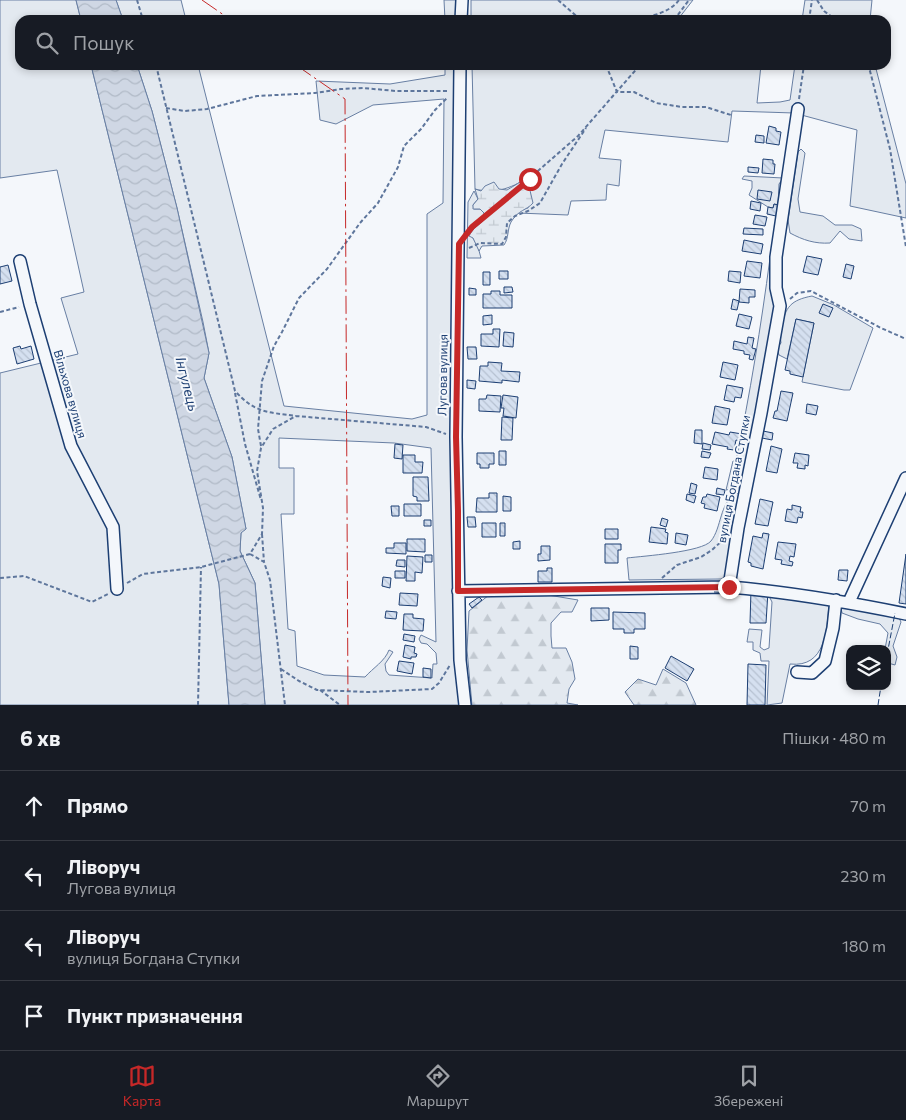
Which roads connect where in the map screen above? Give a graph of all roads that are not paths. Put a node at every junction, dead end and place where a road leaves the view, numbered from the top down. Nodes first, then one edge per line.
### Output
1 (462, 0) edge
2 (461, 15) edge
3 (460, 70) edge
4 (798, 109) road end
5 (20, 261) dead end
6 (906, 478) edge
7 (729, 587) junction
8 (117, 589) road end
9 (458, 591) junction
10 (836, 600) junction
11 (849, 602) junction
12 (906, 614) edge
13 (797, 672) dead end
14 (465, 705) edge

1 - 2 street
3 - 9 street, Лугова вулиця
4 - 7 street, вулиця Богдана Ступки
5 - 8 street, Вільхова вулиця
6 - 11 street
7 - 9 street
7 - 10 street
9 - 14 street, Лугова вулиця
10 - 11 street
10 - 13 street
11 - 12 street

